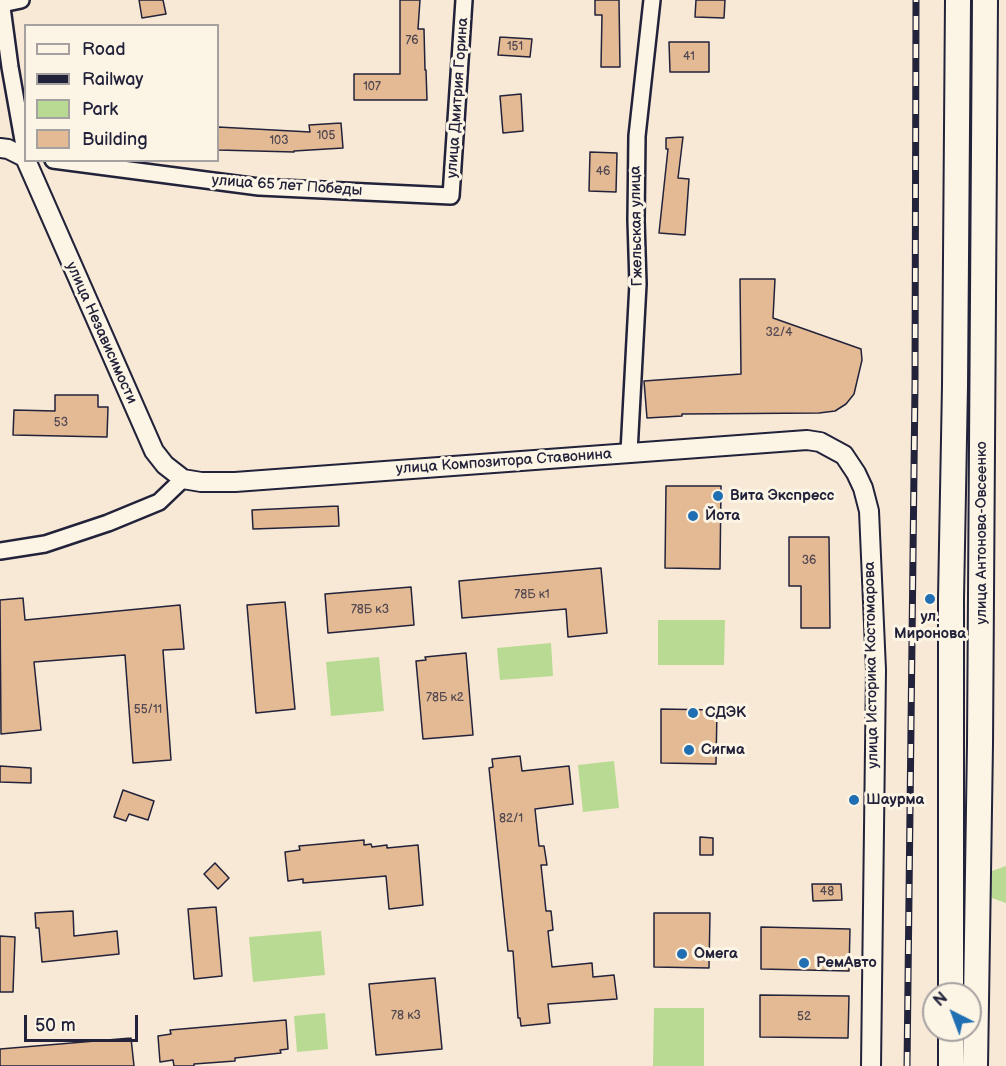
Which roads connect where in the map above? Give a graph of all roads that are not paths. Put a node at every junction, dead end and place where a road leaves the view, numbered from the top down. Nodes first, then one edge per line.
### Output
1 (21, 0) edge
2 (465, 0) edge
3 (652, 0) edge
4 (958, 0) edge
5 (984, 0) edge
6 (1, 2) edge
7 (0, 148) edge
8 (24, 152) edge
9 (24, 158) edge
10 (26, 162) edge
11 (68, 162) edge
12 (451, 196) joint
13 (807, 440) joint
14 (629, 452) junction
15 (192, 481) junction
16 (0, 551) edge
17 (951, 982) edge
18 (951, 1042) edge
19 (871, 1066) edge
20 (951, 1066) edge
21 (975, 1066) edge

1 - 6 street
2 - 12 street, улица Дмитрия Горина
3 - 14 street, Гжельская улица
4 - 17 highway, улица Антонова-Овсеенко
5 - 21 highway, улица Антонова-Овсеенко
6 - 8 street, улица Независимости
7 - 9 street
10 - 15 street, улица Независимости
11 - 12 street, улица 65 лет Победы
13 - 14 street, улица Композитора Ставонина
13 - 19 street, улица Историка Костомарова
14 - 15 street, улица Композитора Ставонина
15 - 16 street
18 - 20 highway

